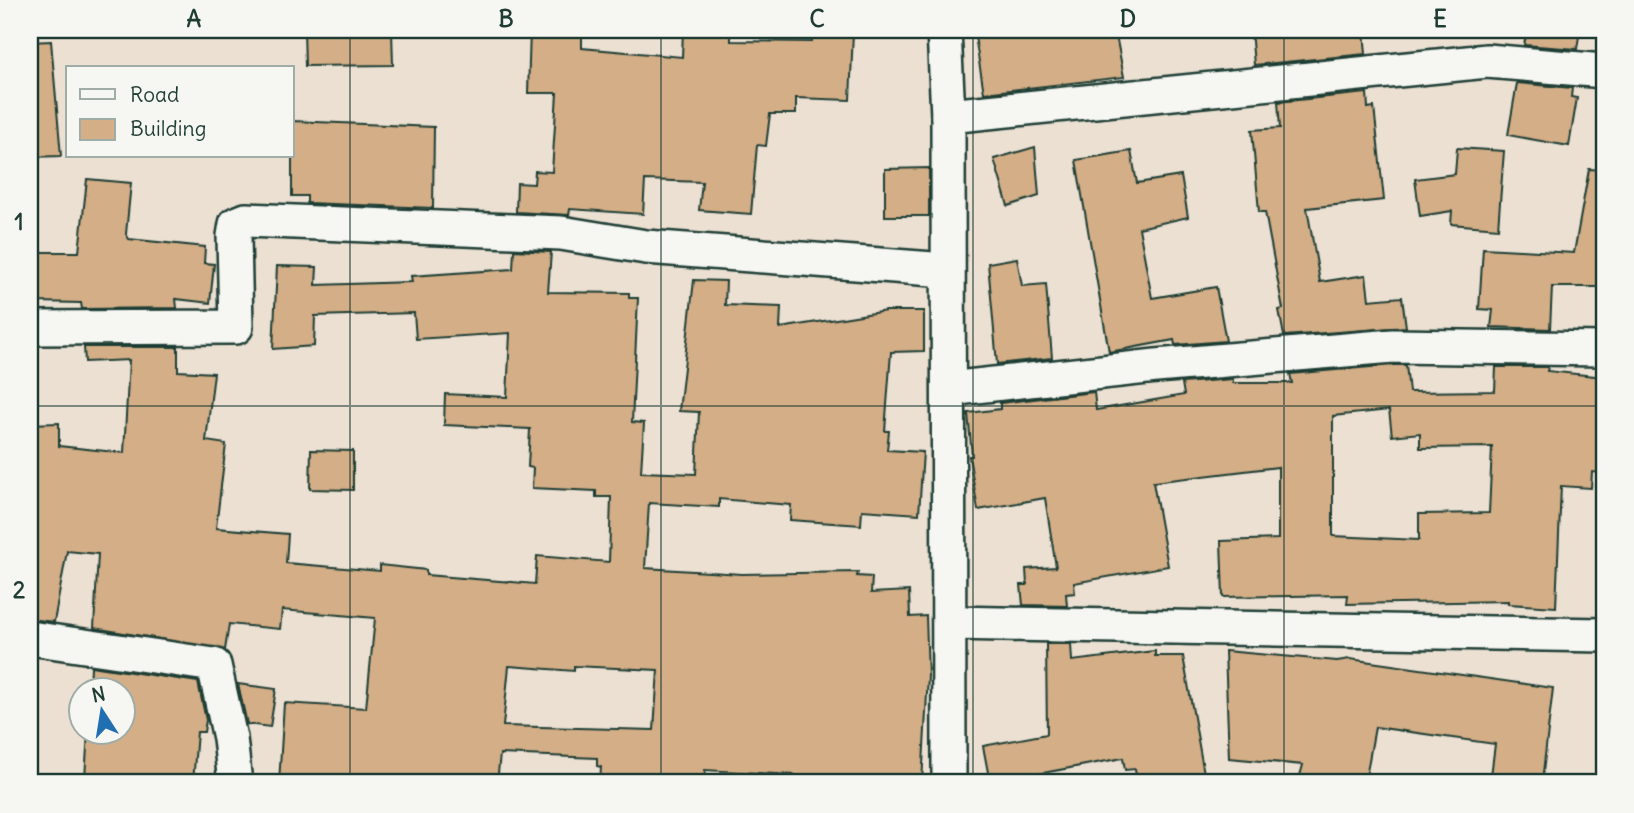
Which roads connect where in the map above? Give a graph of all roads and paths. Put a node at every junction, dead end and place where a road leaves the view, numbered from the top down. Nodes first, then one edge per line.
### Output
1 (944, 30) edge
2 (1604, 71) edge
3 (948, 116) junction
4 (946, 270) junction
5 (30, 328) edge
6 (1604, 349) edge
7 (949, 388) junction
8 (951, 623) junction
9 (1604, 635) edge
10 (30, 638) edge
11 (235, 783) edge
12 (949, 783) edge

1 - 3 street
2 - 3 street
3 - 4 street
4 - 5 street
4 - 7 street
6 - 7 street
7 - 8 street
8 - 9 street
8 - 12 street
10 - 11 street

